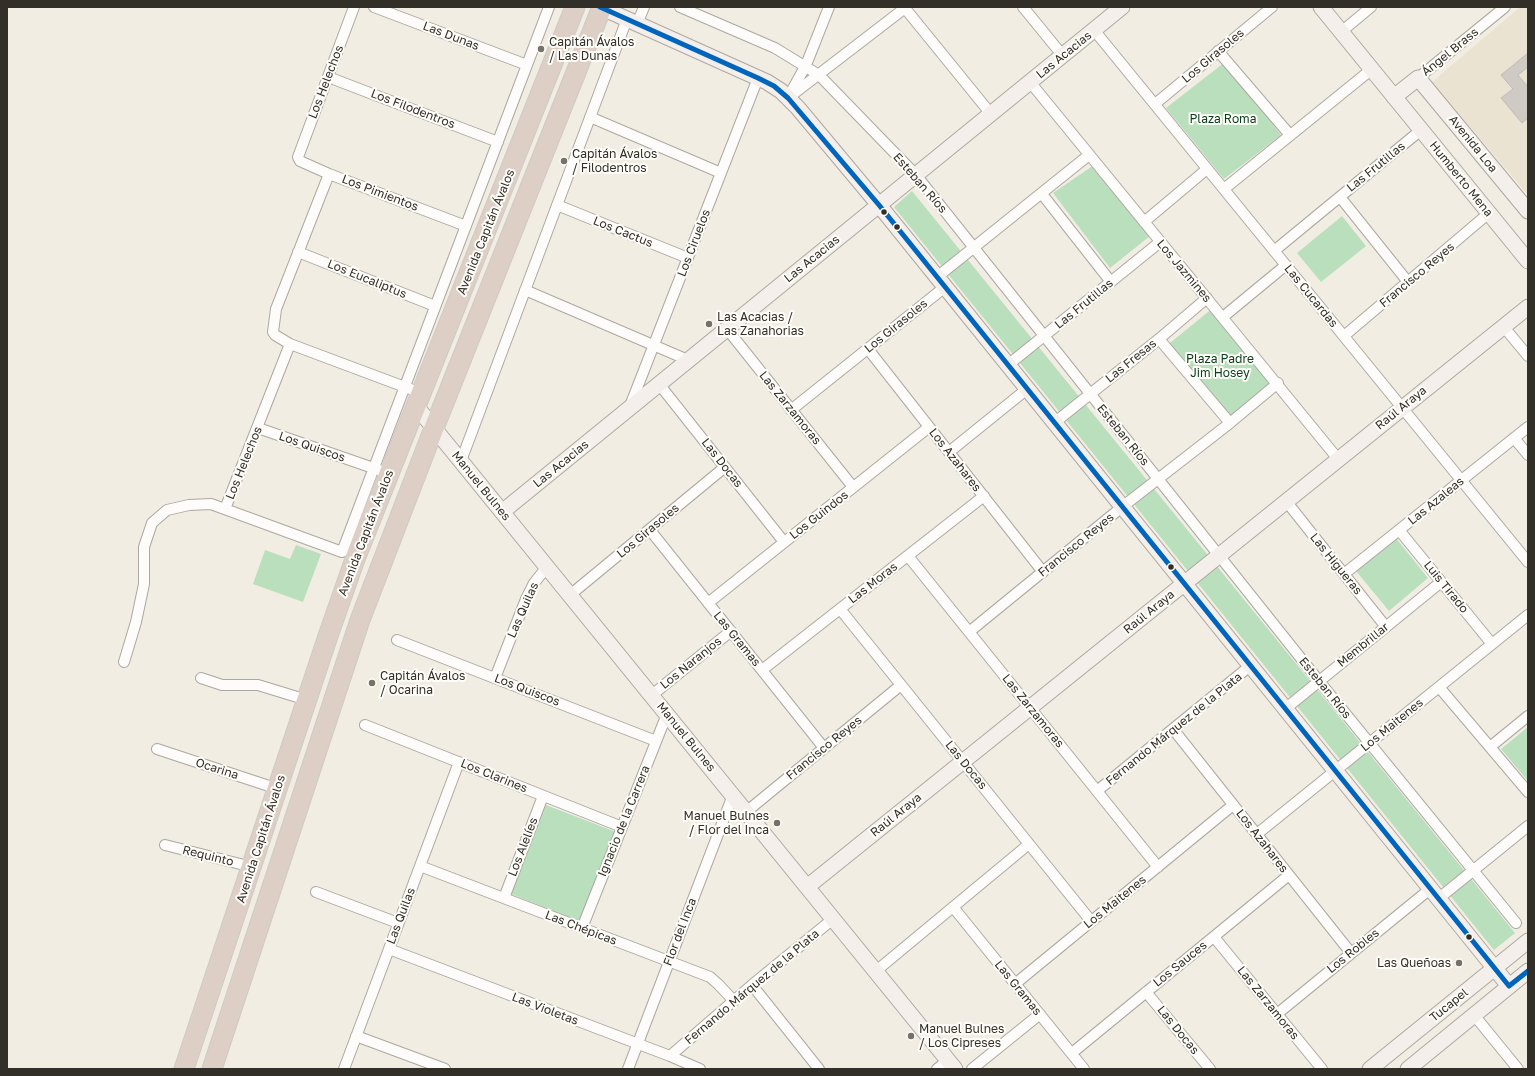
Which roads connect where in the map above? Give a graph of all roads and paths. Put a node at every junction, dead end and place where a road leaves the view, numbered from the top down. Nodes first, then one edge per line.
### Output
1 (354, 7) edge
2 (374, 7) edge
3 (549, 7) edge
4 (576, 7) edge
5 (601, 7) edge
6 (644, 7) edge
7 (680, 7) edge
8 (829, 7) edge
9 (904, 7) edge
10 (1023, 7) edge
11 (1122, 7) edge
12 (1272, 7) edge
13 (1321, 7) edge
14 (1371, 7) edge
15 (1505, 7) edge
16 (632, 21) junction
17 (1094, 30) junction
18 (1341, 32) junction
19 (1218, 51) junction
20 (1063, 56) junction
21 (806, 65) junction
22 (527, 66) junction
23 (1372, 69) junction
24 (819, 75) junction
25 (328, 77) junction
26 (758, 78) junction
27 (1418, 78) junction
28 (1030, 82) junction
29 (1394, 97) junction
30 (788, 98) junction
31 (1155, 104) junction
32 (991, 114) junction
33 (590, 117) junction
34 (1421, 130) junction
35 (1290, 136) junction
36 (498, 142) junction
37 (1089, 155) junction
38 (298, 157) joint
39 (1207, 169) junction
40 (721, 173) junction
41 (329, 174) junction
42 (916, 175) junction
43 (1224, 189) junction
44 (1042, 194) junction
45 (1340, 197) junction
46 (557, 205) junction
47 (879, 205) junction
48 (1528, 211) edge
49 (1489, 214) junction
50 (1144, 222) junction
51 (466, 226) junction
52 (1160, 242) junction
53 (973, 247) junction
54 (1274, 251) junction
55 (298, 252) junction
56 (688, 258) junction
57 (1528, 261) edge
58 (1286, 265) junction
59 (941, 282) junction
60 (1111, 282) junction
61 (1408, 282) junction
62 (525, 290) junction
63 (1207, 298) junction
64 (435, 306) junction
65 (1528, 307) edge
66 (1223, 316) junction
67 (1503, 326) junction
68 (727, 329) junction
69 (1044, 336) junction
70 (1344, 336) junction
71 (1159, 339) junction
72 (290, 344) junction
73 (654, 346) junction
74 (868, 349) junction
75 (1528, 356) edge
76 (688, 360) junction
77 (1008, 365) junction
78 (1278, 383) junction
79 (659, 384) junction
80 (1027, 389) junction
81 (1090, 394) junction
82 (414, 395) junction
83 (629, 408) junction
84 (1402, 408) junction
85 (791, 410) junction
86 (1054, 423) junction
87 (1230, 423) junction
88 (929, 427) junction
89 (1528, 427) edge
90 (258, 428) junction
91 (434, 428) junction
92 (1514, 438) junction
93 (949, 452) junction
94 (1528, 455) edge
95 (1338, 459) junction
96 (461, 461) junction
97 (725, 467) junction
98 (381, 471) junction
99 (1158, 479) junction
100 (1462, 480) junction
101 (853, 487) junction
102 (984, 496) junction
103 (1286, 501) junction
104 (1122, 507) junction
105 (225, 508) junction
106 (502, 512) junction
107 (650, 530) junction
108 (1399, 530) junction
109 (784, 542) junction
110 (1219, 555) junction
111 (908, 556) junction
112 (1528, 562) edge
113 (547, 567) junction
114 (1043, 572) junction
115 (1344, 574) junction
116 (1441, 582) junction
117 (1184, 583) junction
118 (570, 595) junction
119 (708, 603) junction
120 (840, 609) junction
121 (1528, 615) edge
122 (1386, 627) junction
123 (731, 631) junction
124 (969, 632) junction
125 (397, 640) dead end
126 (1492, 644) junction
127 (124, 662) dead end
128 (1250, 666) junction
129 (762, 670) junction
130 (201, 678) dead end
131 (495, 678) junction
132 (1319, 681) junction
133 (901, 685) junction
134 (1439, 687) junction
135 (652, 695) junction
136 (307, 700) junction
137 (1030, 708) junction
138 (1285, 709) junction
139 (667, 714) junction
140 (1528, 716) edge
141 (365, 725) dead end
142 (1173, 729) junction
143 (656, 740) junction
144 (1370, 743) junction
145 (1490, 747) junction
146 (824, 748) junction
147 (157, 749) dead end
148 (459, 762) junction
149 (963, 762) junction
150 (1335, 771) junction
151 (278, 789) junction
152 (1097, 791) junction
153 (1528, 792) edge
154 (733, 795) junction
155 (543, 796) junction
156 (1233, 805) junction
157 (746, 812) junction
158 (1528, 826) edge
159 (622, 827) junction
160 (1257, 834) junction
161 (1029, 844) junction
162 (165, 845) dead end
163 (252, 866) junction
164 (420, 866) junction
165 (1158, 867) junction
166 (1473, 870) junction
167 (1289, 875) junction
168 (807, 887) junction
169 (316, 892) dead end
170 (1434, 894) junction
171 (504, 898) junction
172 (953, 907) junction
173 (833, 919) junction
174 (1091, 921) junction
175 (398, 924) junction
176 (1516, 924) dead end
177 (582, 928) junction
178 (1214, 936) junction
179 (1528, 941) edge
180 (389, 949) junction
181 (1351, 953) junction
182 (669, 962) junction
183 (1494, 969) junction
184 (876, 971) junction
185 (1528, 971) edge
186 (1015, 984) junction
187 (752, 985) junction
188 (1509, 986) junction
189 (1146, 992) junction
190 (734, 1001) junction
191 (1040, 1014) junction
192 (1277, 1014) junction
193 (1474, 1015) junction
194 (356, 1036) junction
195 (638, 1044) junction
196 (1072, 1054) junction
197 (670, 1056) junction
198 (947, 1066) edge
199 (184, 1069) edge
200 (212, 1069) edge
201 (344, 1069) edge
202 (445, 1069) edge
203 (628, 1069) edge
204 (700, 1069) edge
205 (819, 1069) edge
206 (972, 1069) edge
207 (1084, 1069) edge
208 (1209, 1069) edge
209 (1322, 1069) edge
210 (1370, 1069) edge
211 (1408, 1069) edge
212 (1518, 1069) edge

1 - 25 street, Los Helechos
2 - 22 street, Las Dunas
3 - 22 street, Avenida Capitán Ávalos
4 - 82 highway, Avenida Capitán Ávalos
5 - 16 street
5 - 91 highway, Avenida Capitán Ávalos
6 - 16 street
7 - 21 street, Esteban Ríos
8 - 21 street
9 - 24 street
9 - 32 street
10 - 20 street
11 - 17 street, Las Acacias
12 - 19 street, Los Girasoles
13 - 18 street
14 - 18 street
15 - 27 street, Ángel Brass
16 - 26 street
16 - 33 street
17 - 20 street, Las Acacias
17 - 31 street, Las Cucardas
18 - 23 street
19 - 31 street, Los Girasoles
19 - 35 street
20 - 28 street, Las Acacias
21 - 24 street, Esteban Ríos
21 - 30 street
22 - 36 street, Avenida Capitán Ávalos
23 - 29 street
23 - 35 street
24 - 30 street
24 - 42 street, Esteban Ríos
25 - 36 street, Los Filodentros
25 - 38 street, Los Helechos
26 - 30 street
26 - 40 street, Los Ciruelos
27 - 29 street, Ángel Brass
27 - 48 street, Avenida Loa
28 - 32 street, Las Acacias
28 - 37 street, Los Jazmines
29 - 34 street, Humberto Mena
30 - 47 street
31 - 39 street, Las Cucardas
32 - 42 street, Las Acacias
33 - 40 street
33 - 46 street
34 - 45 street, Las Frutillas
34 - 49 street, Humberto Mena
35 - 43 street
36 - 51 street, Avenida Capitán Ávalos
37 - 44 street, Los Girasoles
37 - 50 street, Los Jazmines
38 - 41 street, Los Pimientos
39 - 43 street, Las Cucardas
39 - 50 street
40 - 56 street, Los Ciruelos
41 - 51 street, Los Pimientos
41 - 55 street
42 - 47 street, Las Acacias
42 - 53 street, Esteban Ríos
43 - 54 street, Las Cucardas
44 - 53 street, Los Girasoles
44 - 60 street
45 - 54 street, Las Frutillas
45 - 61 street
46 - 56 street, Los Cactus
46 - 62 street
47 - 59 street
47 - 68 street, Las Acacias
49 - 57 street, Humberto Mena
49 - 61 street, Francisco Reyes
50 - 52 street, Los Jazmines
51 - 64 street, Avenida Capitán Ávalos
52 - 60 street, Las Frutillas
52 - 63 street, Los Jazmines
53 - 59 street, Los Girasoles
53 - 69 street, Esteban Ríos
54 - 58 street, Las Cucardas
55 - 64 street, Los Eucaliptus
55 - 72 street
56 - 73 street, Los Ciruelos
58 - 66 street
58 - 70 street, Las Cucardas
59 - 74 street, Los Girasoles
59 - 77 street
60 - 69 street, Las Frutillas
61 - 70 street, Francisco Reyes
62 - 73 street
62 - 96 street
63 - 66 street, Los Jazmines
63 - 71 street, Las Fresas
64 - 82 street, Avenida Capitán Ávalos
65 - 67 street, Raúl Araya
66 - 78 street, Los Jazmines
67 - 75 street
67 - 84 street, Raúl Araya
68 - 76 street, Las Acacias
68 - 85 street, Las Zarzamoras
69 - 77 street, Las Frutillas
69 - 81 street, Esteban Ríos
70 - 84 street, Las Cucardas
71 - 81 street, Las Fresas
71 - 87 street
72 - 82 street
72 - 90 street, Los Helechos
73 - 76 street
73 - 83 street, Los Ciruelos
74 - 85 street, Los Girasoles
74 - 88 street, Los Azahares
76 - 79 street, Las Acacias
77 - 80 street
78 - 87 street, Francisco Reyes
78 - 95 street, Los Jazmines
79 - 83 street, Las Acacias
79 - 97 street, Las Docas
80 - 86 street
80 - 93 street
81 - 86 street, Las Fresas
81 - 99 street, Esteban Ríos
82 - 91 street, Manuel Bulnes
82 - 98 highway, Avenida Capitán Ávalos
83 - 106 street, Las Acacias
84 - 95 street, Raúl Araya
84 - 100 street, Las Cucardas
85 - 101 street, Las Zarzamoras
86 - 104 street
87 - 99 street, Francisco Reyes
88 - 93 street, Los Azahares
88 - 101 street, Los Guindos
89 - 92 street, Las Azaleas
90 - 98 street, Los Quiscos
90 - 105 street, Los Helechos
91 - 96 street, Manuel Bulnes
91 - 200 highway, Avenida Capitán Ávalos
92 - 94 street
92 - 100 street, Las Azaleas
93 - 102 street, Los Azahares
95 - 103 street, Raúl Araya
96 - 106 street, Manuel Bulnes
97 - 107 street, Los Girasoles
97 - 109 street, Las Docas
98 - 105 street, Avenida Capitán Ávalos
98 - 136 highway, Avenida Capitán Ávalos
99 - 104 street, Francisco Reyes
99 - 110 street, Esteban Ríos
100 - 108 street, Las Azaleas
100 - 112 street, Las Cucardas
101 - 109 street, Los Guindos
102 - 111 street, Las Moras
102 - 114 street, Los Azahares
103 - 110 street, Raúl Araya
103 - 115 street, Las Higueras
104 - 114 street, Francisco Reyes
104 - 117 street
105 - 127 street, Los Helechos
106 - 113 street, Manuel Bulnes
107 - 118 street, Los Girasoles
107 - 119 street, Las Gramas
108 - 115 street, Las Azaleas
108 - 116 street, Luis Tirado
109 - 119 street, Los Guindos
110 - 117 street, Raúl Araya
110 - 132 street, Esteban Ríos
111 - 120 street, Las Moras
111 - 124 street, Las Zarzamoras
113 - 118 street, Manuel Bulnes
113 - 131 street, Las Quilas
114 - 124 street, Francisco Reyes
115 - 122 street, Las Higueras
116 - 122 street, Membrillar
116 - 126 street, Luis Tirado
117 - 128 street
117 - 137 street, Raúl Araya
118 - 135 street, Manuel Bulnes
119 - 123 street, Las Gramas
120 - 129 street, Las Moras
120 - 133 street, Las Docas
121 - 126 street, Los Maitenes
122 - 132 street, Membrillar
123 - 129 street, Las Gramas
123 - 135 street, Los Naranjos
124 - 137 street, Las Zarzamoras
125 - 131 street, Los Quiscos
126 - 134 street, Los Maitenes
128 - 138 street
128 - 142 street, Fernando Márquez de la Plata
129 - 146 street, Las Gramas
130 - 136 street
131 - 143 street, Los Quiscos
132 - 138 street, Membrillar
132 - 144 street, Esteban Ríos
133 - 146 street, Francisco Reyes
133 - 149 street, Las Docas
134 - 144 street, Los Maitenes
134 - 145 street
135 - 139 street, Manuel Bulnes
136 - 151 highway, Avenida Capitán Ávalos
137 - 149 street, Raúl Araya
137 - 152 street, Las Zarzamoras
138 - 150 street
139 - 143 street, Ignacio de la Carrera
139 - 154 street, Manuel Bulnes
140 - 145 street
141 - 148 street, Los Clarines
142 - 152 street, Fernando Márquez de la Plata
142 - 156 street, Los Azahares
143 - 159 street, Ignacio de la Carrera
144 - 150 street, Los Maitenes
144 - 166 street, Esteban Ríos
145 - 153 street
146 - 157 street, Francisco Reyes
147 - 151 street, Ocarina
148 - 155 street, Los Clarines
148 - 164 street, Las Quilas
149 - 161 street, Las Docas
149 - 168 street, Raúl Araya
150 - 160 street, Los Maitenes
150 - 170 street
151 - 163 highway, Avenida Capitán Ávalos
152 - 165 street, Las Zarzamoras
154 - 157 street, Manuel Bulnes
154 - 182 street, Flor del Inca
155 - 159 street, Los Clarines
155 - 171 street, Los Alelíes
156 - 160 street, Los Azahares
156 - 165 street, Los Maitenes
157 - 168 street, Manuel Bulnes
158 - 166 street, Los Robles
159 - 177 street, Ignacio de la Carrera
160 - 167 street, Los Azahares
161 - 172 street
161 - 174 street, Las Docas
162 - 163 street, Requinto
163 - 199 highway, Avenida Capitán Ávalos
164 - 171 street, Las Chépicas
164 - 175 street, Las Quilas
165 - 174 street, Los Maitenes
166 - 170 street, Los Robles
166 - 176 street, Esteban Ríos
167 - 178 street, Los Sauces
167 - 181 street, Los Azahares
168 - 173 street, Manuel Bulnes
169 - 175 street
170 - 181 street, Los Robles
170 - 183 street
171 - 177 street, Las Chépicas
172 - 184 street
172 - 186 street, Las Gramas
173 - 184 street, Manuel Bulnes
173 - 187 street, Fernando Márquez de la Plata
174 - 186 street, Los Maitenes
175 - 180 street, Las Quilas
177 - 182 street, Las Chépicas
178 - 189 street, Los Sauces
178 - 192 street, Las Zarzamoras
179 - 183 street, Tucapel
180 - 194 street, Las Quilas
180 - 195 street, Las Violetas
181 - 192 street, Los Robles
182 - 190 street, Las Chépicas
182 - 195 street, Flor del Inca
183 - 188 street
183 - 210 street, Tucapel
184 - 198 street, Manuel Bulnes
185 - 188 street, Tucapel
186 - 191 street, Las Gramas
187 - 190 street, Fernando Márquez de la Plata
187 - 205 street
188 - 193 street, Tucapel
189 - 196 street, Los Sauces
189 - 208 street, Las Docas
190 - 197 street, Fernando Márquez de la Plata
191 - 196 street, Las Gramas
191 - 206 street
192 - 209 street, Las Zarzamoras
193 - 211 street, Tucapel
193 - 212 street
194 - 201 street, Las Quilas
194 - 202 street
195 - 197 street, Las Violetas
195 - 203 street, Flor del Inca
196 - 207 street, Las Gramas
197 - 204 street, Las Violetas

